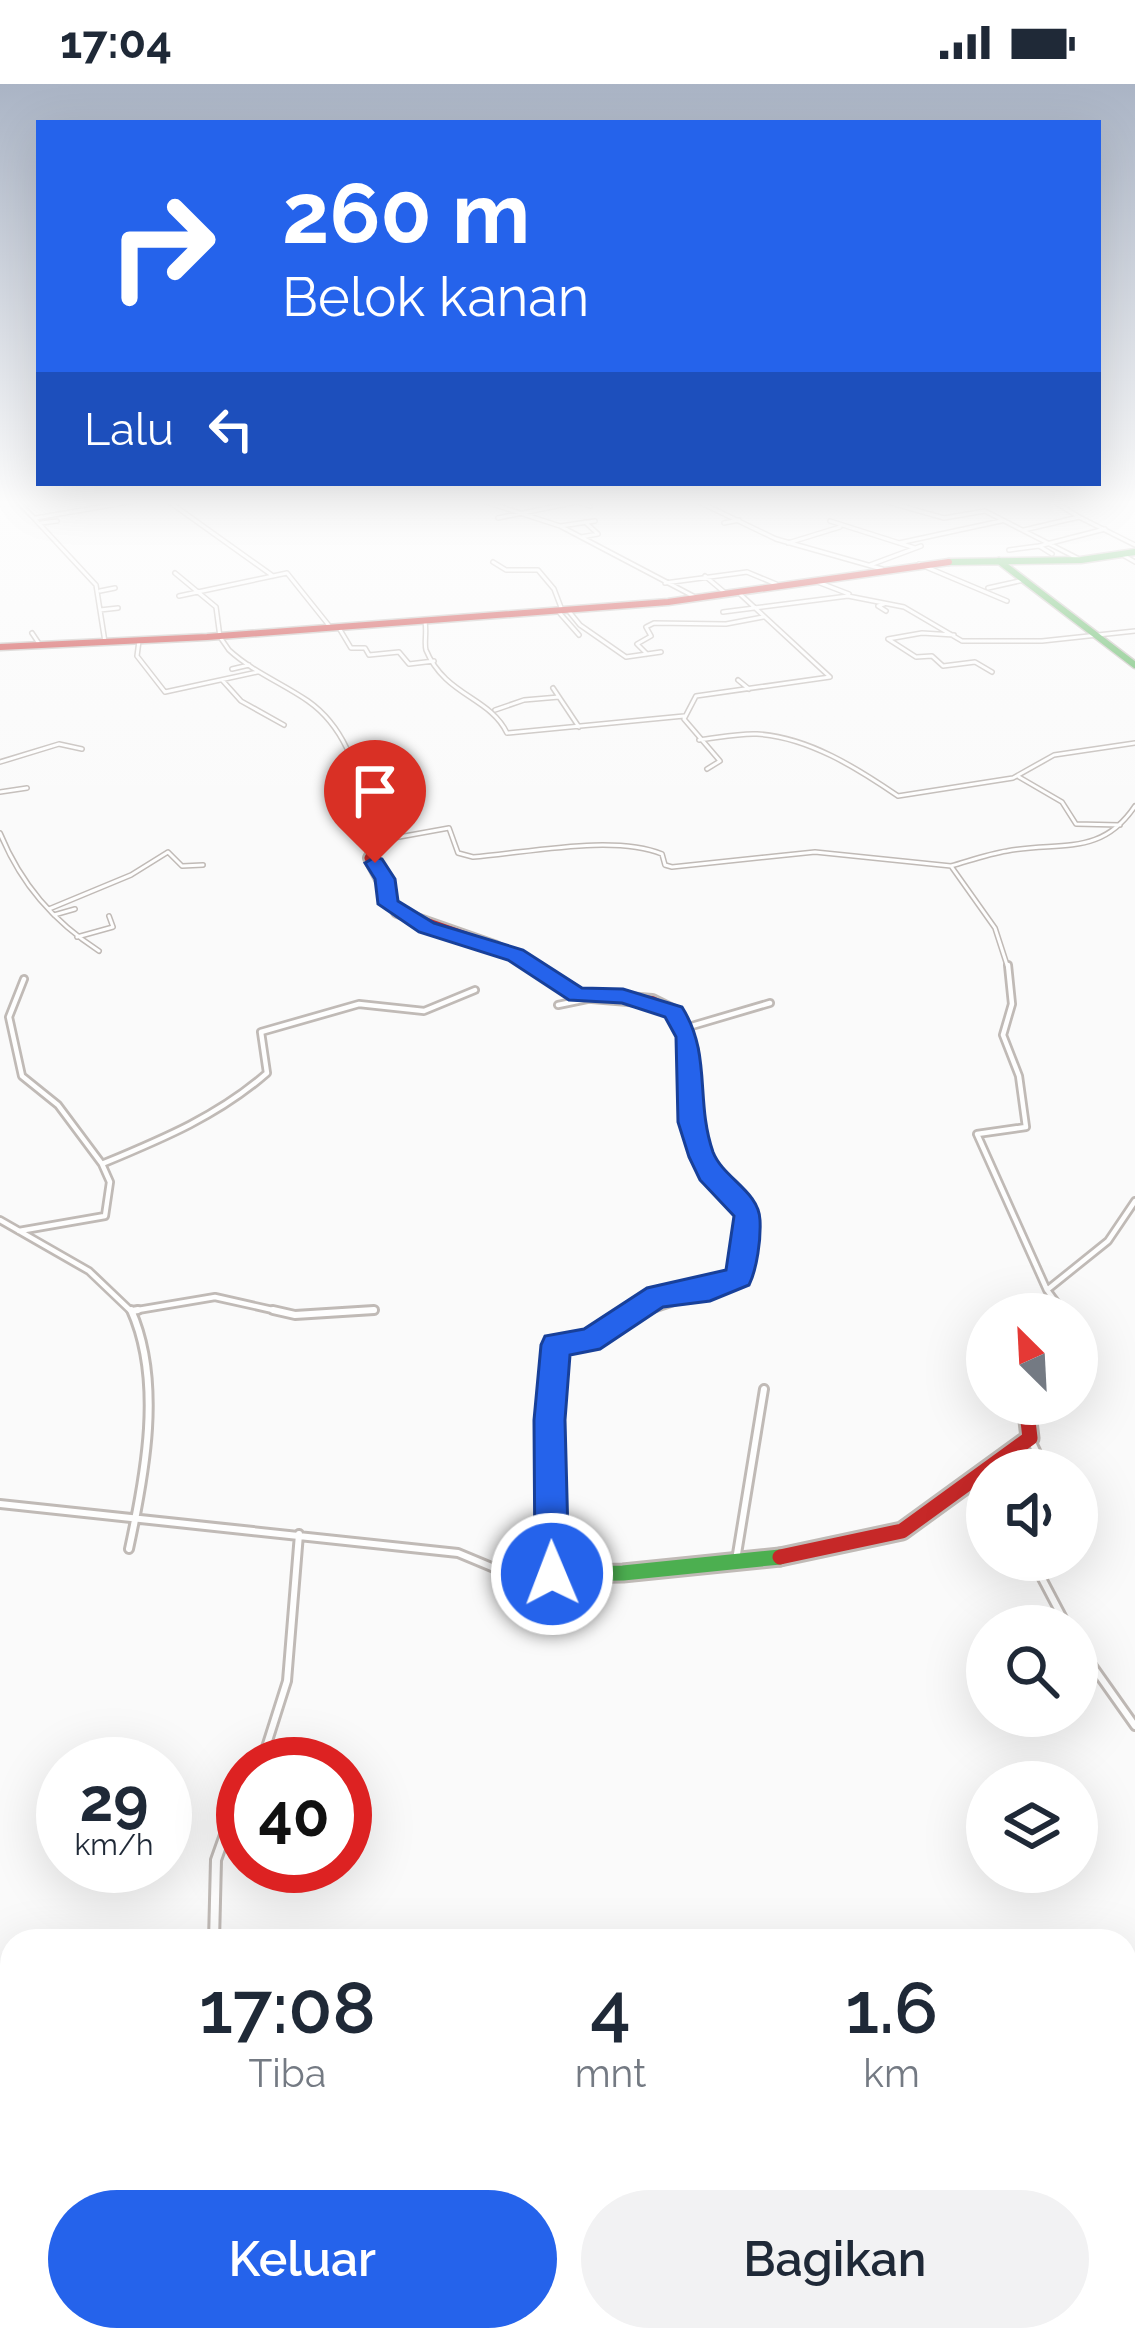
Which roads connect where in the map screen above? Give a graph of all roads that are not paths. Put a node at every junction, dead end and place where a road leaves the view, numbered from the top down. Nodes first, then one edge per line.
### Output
1 (100, 607) edge
2 (216, 607) edge
3 (317, 607) edge
4 (560, 607) edge
5 (603, 607) edge
6 (729, 607) edge
7 (757, 607) edge
8 (879, 607) edge
9 (911, 607) edge
10 (1058, 607) edge
11 (118, 608) dead end
12 (100, 610) junction
13 (562, 610) junction
14 (886, 611) dead end
15 (723, 612) dead end
16 (767, 616) junction
17 (425, 621) junction
18 (335, 628) junction
19 (1135, 631) edge
20 (954, 634) junction
21 (579, 635) dead end
22 (1094, 635) junction
23 (220, 637) junction
24 (139, 640) junction
25 (105, 642) junction
26 (637, 644) junction
27 (0, 646) edge
28 (620, 651) junction
29 (661, 652) dead end
30 (647, 654) junction
31 (437, 661) junction
32 (249, 664) junction
33 (1135, 665) edge
34 (232, 669) dead end
35 (258, 672) junction
36 (992, 672) dead end
37 (223, 680) junction
38 (739, 680) dead end
39 (553, 688) dead end
40 (749, 689) junction
41 (731, 691) junction
42 (559, 697) junction
43 (736, 697) dead end
44 (495, 710) junction
45 (684, 716) junction
46 (284, 725) dead end
47 (579, 727) junction
48 (699, 740) junction
49 (1135, 743) edge
50 (82, 749) dead end
51 (0, 762) edge
52 (706, 769) dead end
53 (1019, 777) junction
54 (27, 788) dead end
55 (0, 792) edge
56 (1135, 806) edge
57 (1123, 825) junction
58 (0, 833) edge
59 (379, 841) junction
60 (203, 865) dead end
61 (951, 866) junction
62 (49, 909) junction
63 (75, 909) dead end
64 (54, 915) junction
65 (109, 916) dead end
66 (77, 937) junction
67 (99, 951) dead end
68 (24, 979) dead end
69 (475, 990) dead end
70 (592, 998) junction
71 (770, 1003) dead end
72 (558, 1005) dead end
73 (685, 1028) junction
74 (102, 1164) junction
75 (1135, 1201) edge
76 (0, 1220) edge
77 (19, 1231) junction
78 (1047, 1290) junction
79 (1049, 1293) edge
80 (132, 1310) junction
81 (374, 1310) dead end
82 (764, 1389) dead end
83 (1028, 1425) edge
84 (1030, 1438) junction
85 (1035, 1449) edge
86 (0, 1504) edge
87 (136, 1519) junction
88 (299, 1534) junction
89 (129, 1550) dead end
90 (736, 1560) junction
91 (552, 1574) junction
92 (1098, 1674) edge
93 (1135, 1726) edge
94 (274, 1737) edge
95 (216, 1851) edge
96 (213, 1929) edge

1 - 12 street
2 - 23 street
3 - 18 street
4 - 13 street
5 - 13 main road
6 - 15 street
7 - 16 street
8 - 14 street
9 - 20 street
10 - 22 main road
11 - 12 street
12 - 25 street
13 - 17 main road
13 - 21 street
13 - 28 street
16 - 26 street
16 - 40 street
17 - 18 main road
17 - 31 street
18 - 23 main road
18 - 31 street
19 - 22 street
20 - 22 street
20 - 36 street
22 - 33 main road
23 - 24 main road
23 - 32 street
24 - 25 main road
24 - 37 street
25 - 27 main road
26 - 28 street
26 - 30 street
28 - 30 street
29 - 30 street
31 - 44 street
32 - 34 street
32 - 35 street
35 - 37 street
35 - 59 street
37 - 46 street
38 - 40 street
39 - 42 street
40 - 41 street
41 - 43 street
41 - 45 street
42 - 44 street
42 - 47 street
44 - 47 street
45 - 47 street
45 - 48 street
48 - 52 street
48 - 53 street
49 - 53 street
50 - 51 street
53 - 57 street
54 - 55 street
56 - 57 street
57 - 61 street
58 - 62 street
59 - 61 street
59 - 70 main road
60 - 62 street
61 - 78 street
62 - 64 street
63 - 64 street
64 - 66 street
65 - 66 street
66 - 67 street
68 - 74 street
69 - 74 street
70 - 72 street
70 - 73 main road
71 - 73 street
73 - 91 main road
74 - 77 street
75 - 78 street
76 - 77 street
77 - 80 street
78 - 79 street
80 - 81 street
80 - 87 street
82 - 90 street
83 - 84 main road
84 - 85 street
84 - 90 main road
86 - 87 street
87 - 88 street
87 - 89 street
88 - 91 street
88 - 94 street
90 - 91 main road
92 - 93 street
95 - 96 street

